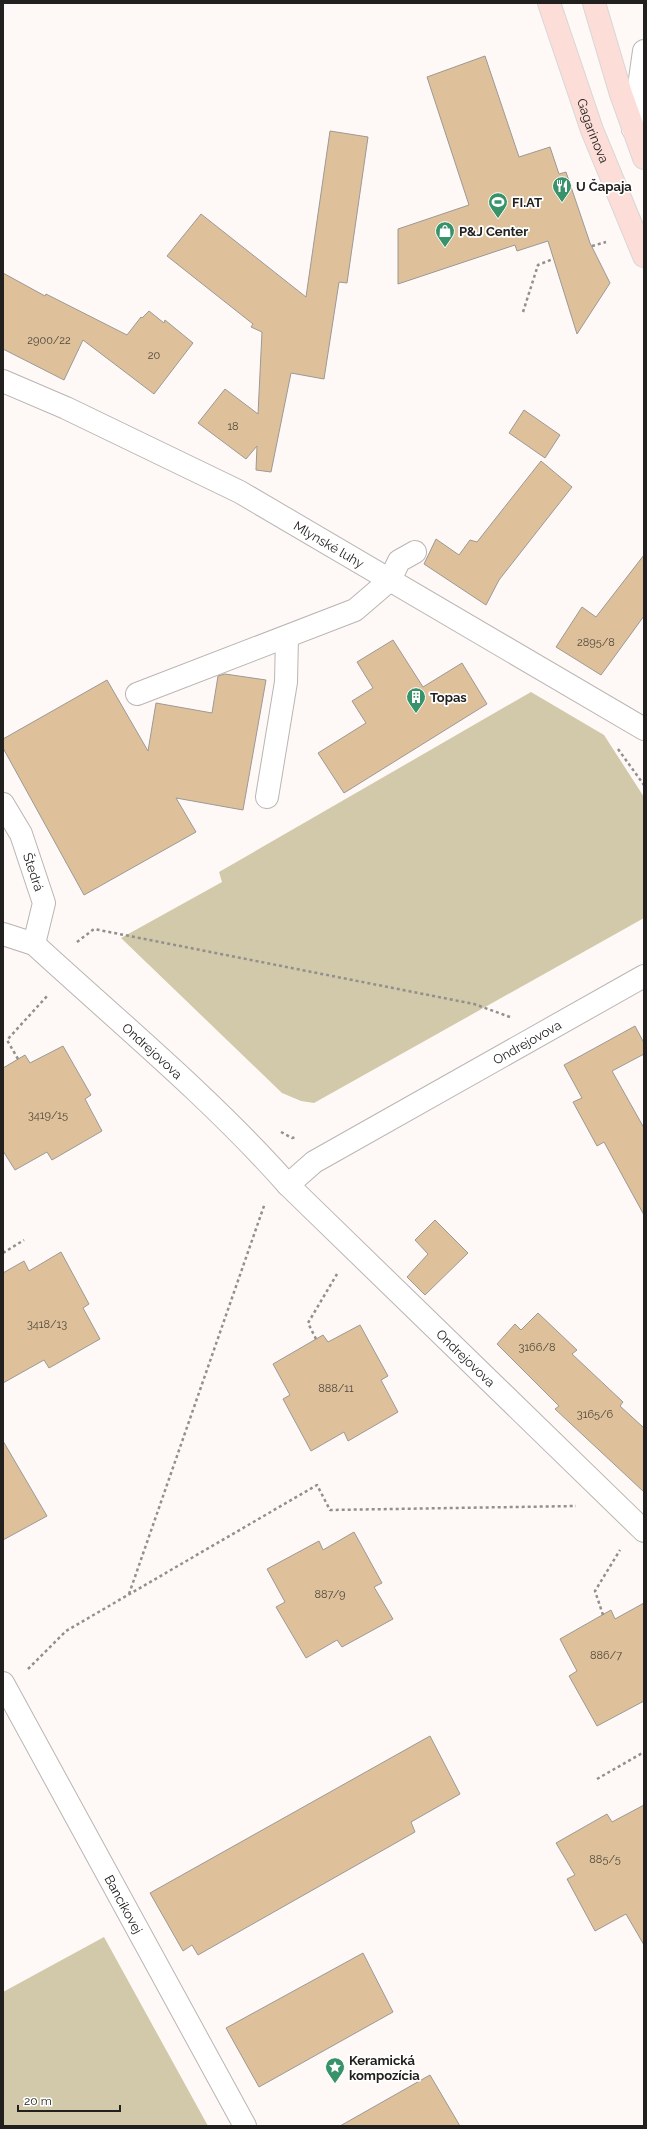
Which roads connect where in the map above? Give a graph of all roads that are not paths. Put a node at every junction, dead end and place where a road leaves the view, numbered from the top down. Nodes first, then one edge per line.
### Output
1 (549, 3) edge
2 (594, 3) edge
3 (644, 51) edge
4 (633, 129) junction
5 (644, 158) edge
6 (644, 256) edge
7 (3, 381) edge
8 (415, 552) dead end
9 (390, 580) junction
10 (287, 637) junction
11 (138, 694) dead end
12 (644, 729) edge
13 (267, 797) dead end
14 (3, 804) edge
15 (3, 934) edge
16 (34, 944) junction
17 (644, 976) edge
18 (288, 1185) junction
19 (644, 1531) edge
20 (7, 1696) edge
21 (245, 2126) edge

1 - 6 main road, Gagarinova
2 - 4 main road
3 - 4 street
4 - 5 main road
7 - 9 street, Mlynské luhy
8 - 9 street
9 - 10 street
9 - 12 street, Mlynské luhy
10 - 11 street
10 - 13 street
14 - 16 street, Štedrá
15 - 16 street, Ondrejovova
16 - 18 street, Ondrejovova
17 - 18 street, Ondrejovova
18 - 19 street, Ondrejovova
20 - 21 street, Bancíkovej

